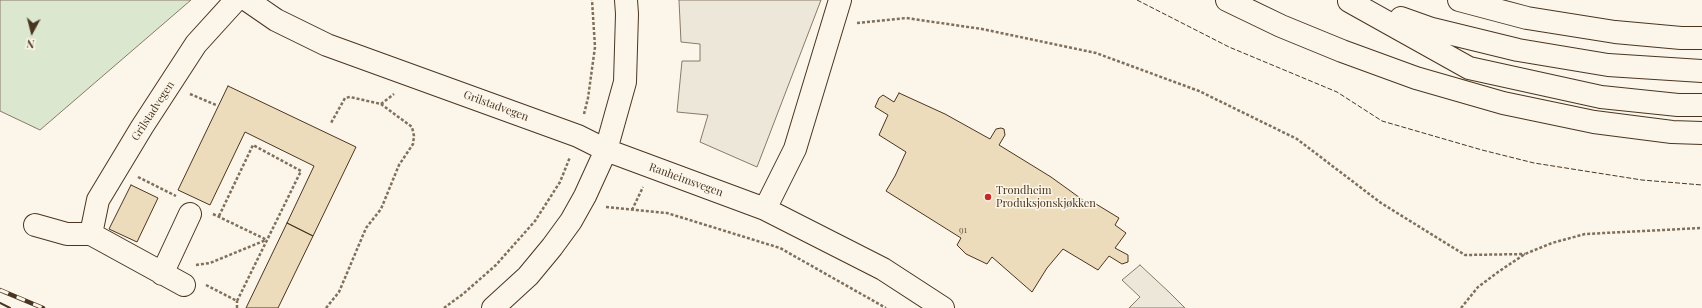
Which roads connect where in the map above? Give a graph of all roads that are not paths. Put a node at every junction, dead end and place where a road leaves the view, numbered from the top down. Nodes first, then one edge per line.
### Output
1 (236, 0) edge
2 (247, 0) edge
3 (626, 0) edge
4 (840, 0) edge
5 (1227, 0) edge
6 (1348, 0) edge
7 (1459, 0) edge
8 (1702, 38) edge
9 (1702, 71) edge
10 (1702, 105) edge
11 (1702, 133) edge
12 (606, 150) junction
13 (765, 209) junction
14 (190, 214) dead end
15 (36, 225) dead end
16 (91, 234) junction
17 (938, 307) edge
18 (493, 308) edge

1 - 16 main road, Grilstadvegen
2 - 12 main road, Grilstadvegen
3 - 12 main road
4 - 13 main road
5 - 11 main road
6 - 9 main road
6 - 10 main road
7 - 8 main road
12 - 13 main road, Ranheimsvegen
12 - 18 main road
13 - 17 main road, Ranheimsvegen
14 - 16 main road
15 - 16 main road

